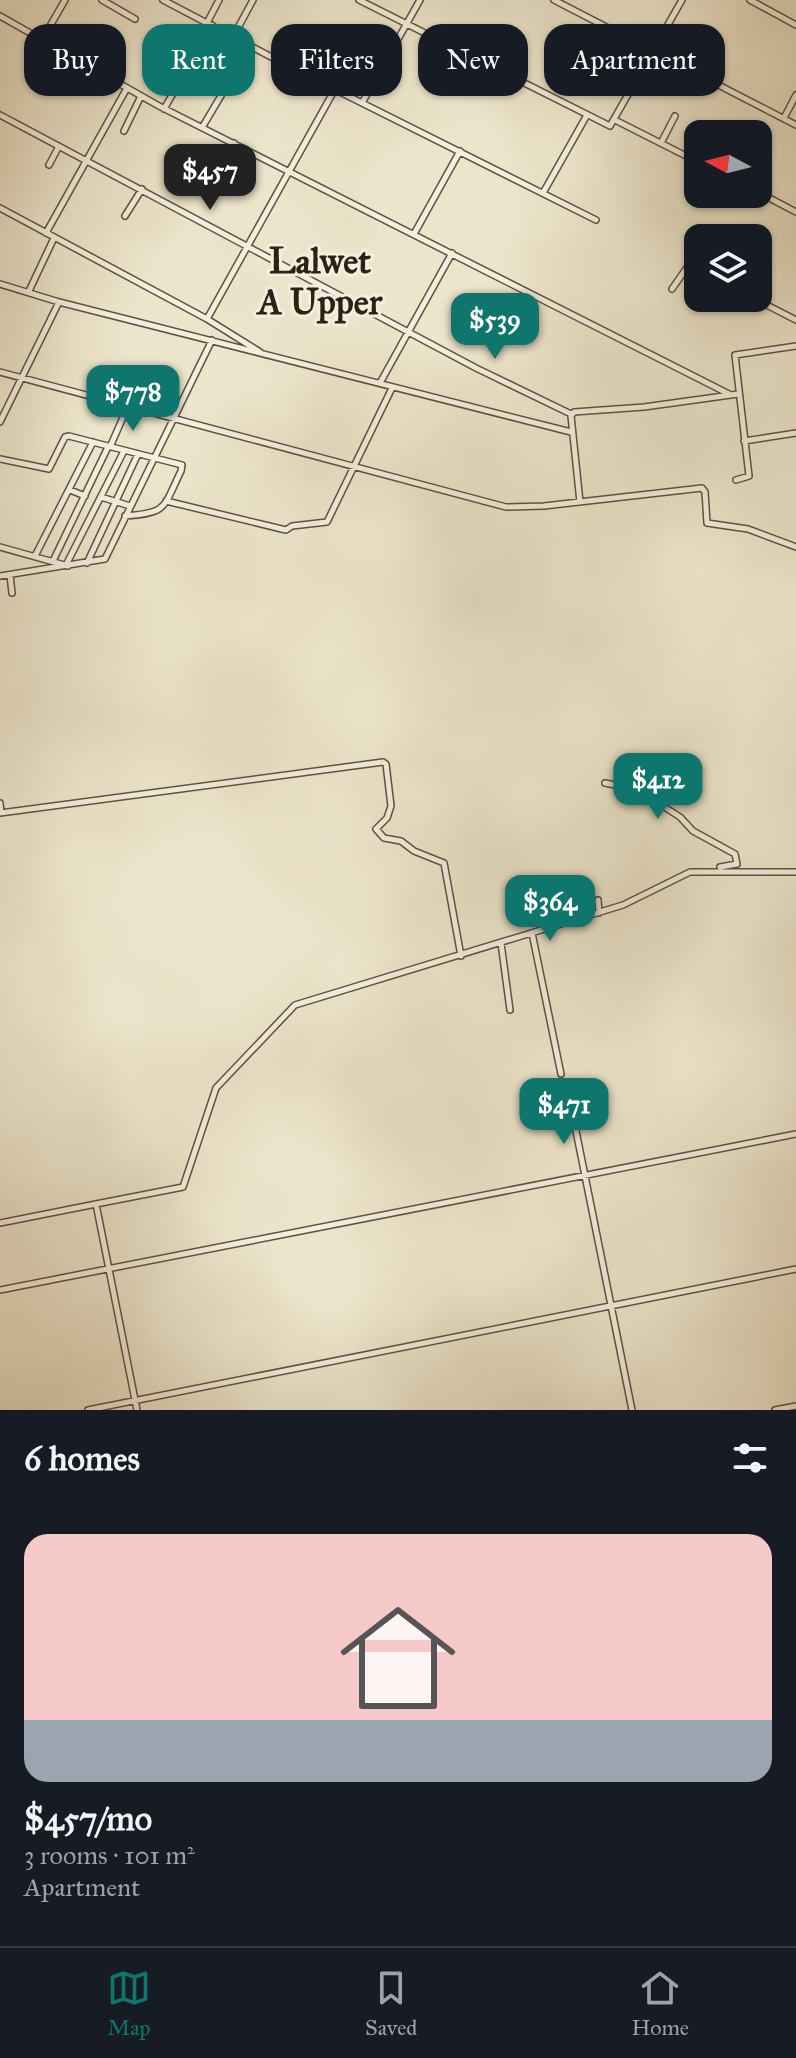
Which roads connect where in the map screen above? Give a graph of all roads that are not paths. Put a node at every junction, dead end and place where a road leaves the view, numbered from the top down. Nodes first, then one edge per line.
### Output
1 (65, 0) edge
2 (102, 0) edge
3 (163, 0) edge
4 (219, 0) edge
5 (253, 0) edge
6 (359, 0) edge
7 (420, 0) edge
8 (554, 0) edge
9 (682, 0) edge
10 (750, 0) edge
11 (0, 16) edge
12 (135, 19) dead end
13 (51, 24) edge
14 (210, 24) joint
15 (240, 24) edge
16 (406, 24) junction
17 (600, 24) edge
18 (668, 24) edge
19 (796, 25) edge
20 (24, 30) edge
21 (127, 88) joint
22 (725, 88) edge
23 (796, 95) edge
24 (141, 96) junction
25 (171, 96) edge
26 (221, 96) edge
27 (331, 96) edge
28 (348, 96) edge
29 (628, 96) edge
30 (362, 103) junction
31 (164, 109) junction
32 (0, 115) edge
33 (587, 115) junction
34 (675, 116) dead end
35 (784, 118) junction
36 (615, 120) junction
37 (796, 125) edge
38 (203, 126) junction
39 (124, 131) dead end
40 (234, 143) junction
41 (661, 143) junction
42 (59, 146) junction
43 (460, 151) junction
44 (684, 155) edge
45 (86, 161) junction
46 (49, 165) dead end
47 (289, 172) junction
48 (213, 181) dead end
49 (142, 189) junction
50 (543, 193) junction
51 (772, 199) edge
52 (0, 208) edge
53 (796, 212) edge
54 (125, 216) dead end
55 (596, 220) dead end
56 (46, 233) junction
57 (414, 234) junction
58 (54, 238) junction
59 (248, 245) junction
60 (452, 253) junction
61 (684, 271) edge
62 (0, 284) edge
63 (672, 289) dead end
64 (29, 291) junction
65 (59, 302) junction
66 (772, 308) edge
67 (207, 319) junction
68 (796, 320) edge
69 (409, 331) junction
70 (212, 340) junction
71 (796, 346) edge
72 (261, 352) junction
73 (0, 372) edge
74 (22, 378) junction
75 (380, 383) junction
76 (392, 388) junction
77 (729, 394) junction
78 (738, 394) junction
79 (128, 406) junction
80 (571, 414) junction
81 (174, 418) junction
82 (0, 422) edge
83 (571, 432) junction
84 (796, 433) edge
85 (744, 441) junction
86 (93, 442) junction
87 (109, 447) junction
88 (124, 451) junction
89 (138, 454) junction
90 (0, 459) edge
91 (154, 459) junction
92 (355, 466) junction
93 (736, 480) dead end
94 (70, 490) junction
95 (85, 496) junction
96 (101, 497) junction
97 (116, 501) junction
98 (166, 501) junction
99 (580, 502) junction
100 (130, 506) junction
101 (125, 516) junction
102 (0, 547) edge
103 (796, 547) edge
104 (35, 556) junction
105 (53, 561) junction
106 (86, 564) junction
107 (68, 566) junction
108 (10, 575) junction
109 (0, 576) edge
110 (12, 593) dead end
111 (605, 783) dead end
112 (0, 803) edge
113 (0, 813) edge
114 (714, 870) junction
115 (796, 872) edge
116 (598, 900) dead end
117 (599, 913) junction
118 (532, 933) junction
119 (501, 943) junction
120 (461, 956) junction
121 (510, 1010) dead end
122 (561, 1074) dead end
123 (572, 1111) dead end
124 (796, 1134) edge
125 (585, 1175) junction
126 (96, 1204) junction
127 (0, 1223) edge
128 (109, 1268) junction
129 (796, 1269) edge
130 (0, 1290) edge
131 (611, 1304) junction
132 (136, 1400) junction
133 (796, 1406) edge
134 (88, 1410) edge
135 (137, 1410) edge
136 (632, 1410) edge
137 (775, 1410) edge

1 - 13 street
2 - 12 street
3 - 14 street
4 - 14 street
5 - 15 street
6 - 16 street
7 - 16 street
8 - 17 street
9 - 18 street
10 - 19 street
11 - 20 street
16 - 30 street
16 - 33 street
21 - 24 street
21 - 45 street
22 - 35 street
23 - 35 street
24 - 31 street
24 - 39 street
25 - 31 street
26 - 38 street
27 - 47 street
28 - 30 street
29 - 36 street
30 - 43 street
31 - 38 street
32 - 42 street
33 - 36 street
33 - 50 street
34 - 41 street
35 - 37 street
36 - 41 street
38 - 40 street
40 - 47 street
40 - 48 street
41 - 44 street
42 - 45 street
42 - 46 street
43 - 50 street
43 - 57 street
45 - 49 street
45 - 56 street
47 - 57 street
47 - 59 street
49 - 54 street
49 - 59 street
50 - 55 street
51 - 53 street
52 - 56 street
56 - 58 street
57 - 60 street
58 - 64 street
58 - 67 street
59 - 67 street
59 - 69 street
60 - 69 street
60 - 77 street
61 - 63 street
62 - 64 street
64 - 65 street
65 - 70 street
65 - 74 street
66 - 68 street
67 - 72 street
69 - 75 street
69 - 80 street
70 - 72 street
70 - 81 street
71 - 78 street
72 - 75 street
73 - 74 street
74 - 79 street
74 - 82 street
75 - 76 street
76 - 83 street
76 - 92 street
77 - 78 street
77 - 80 street
78 - 85 street
79 - 81 street
79 - 87 street
80 - 83 street
81 - 91 street
81 - 92 street
83 - 99 street
84 - 85 street
85 - 93 street
86 - 87 street
86 - 90 street
86 - 94 street
87 - 88 street
87 - 95 street
88 - 89 street
88 - 96 street
89 - 91 street
89 - 97 street
91 - 98 street
91 - 100 street
92 - 98 street
92 - 99 street
94 - 95 street
94 - 104 street
95 - 105 street
96 - 97 street
96 - 107 street
97 - 100 street
97 - 106 street
98 - 101 street
99 - 103 street
100 - 101 street
101 - 106 street
102 - 104 street
104 - 105 street
105 - 107 street
106 - 107 street
107 - 108 street
108 - 109 street
108 - 110 street
111 - 114 street
112 - 113 street
113 - 120 street
114 - 115 street
114 - 117 street
116 - 117 street
117 - 118 street
118 - 119 street
118 - 122 street
119 - 120 street
119 - 121 street
120 - 126 street
123 - 125 street
124 - 125 street
125 - 128 street
125 - 131 street
126 - 127 street
126 - 128 street
128 - 130 street
128 - 132 street
129 - 131 street
131 - 132 street
131 - 136 street
132 - 134 street
132 - 135 street
133 - 137 street

